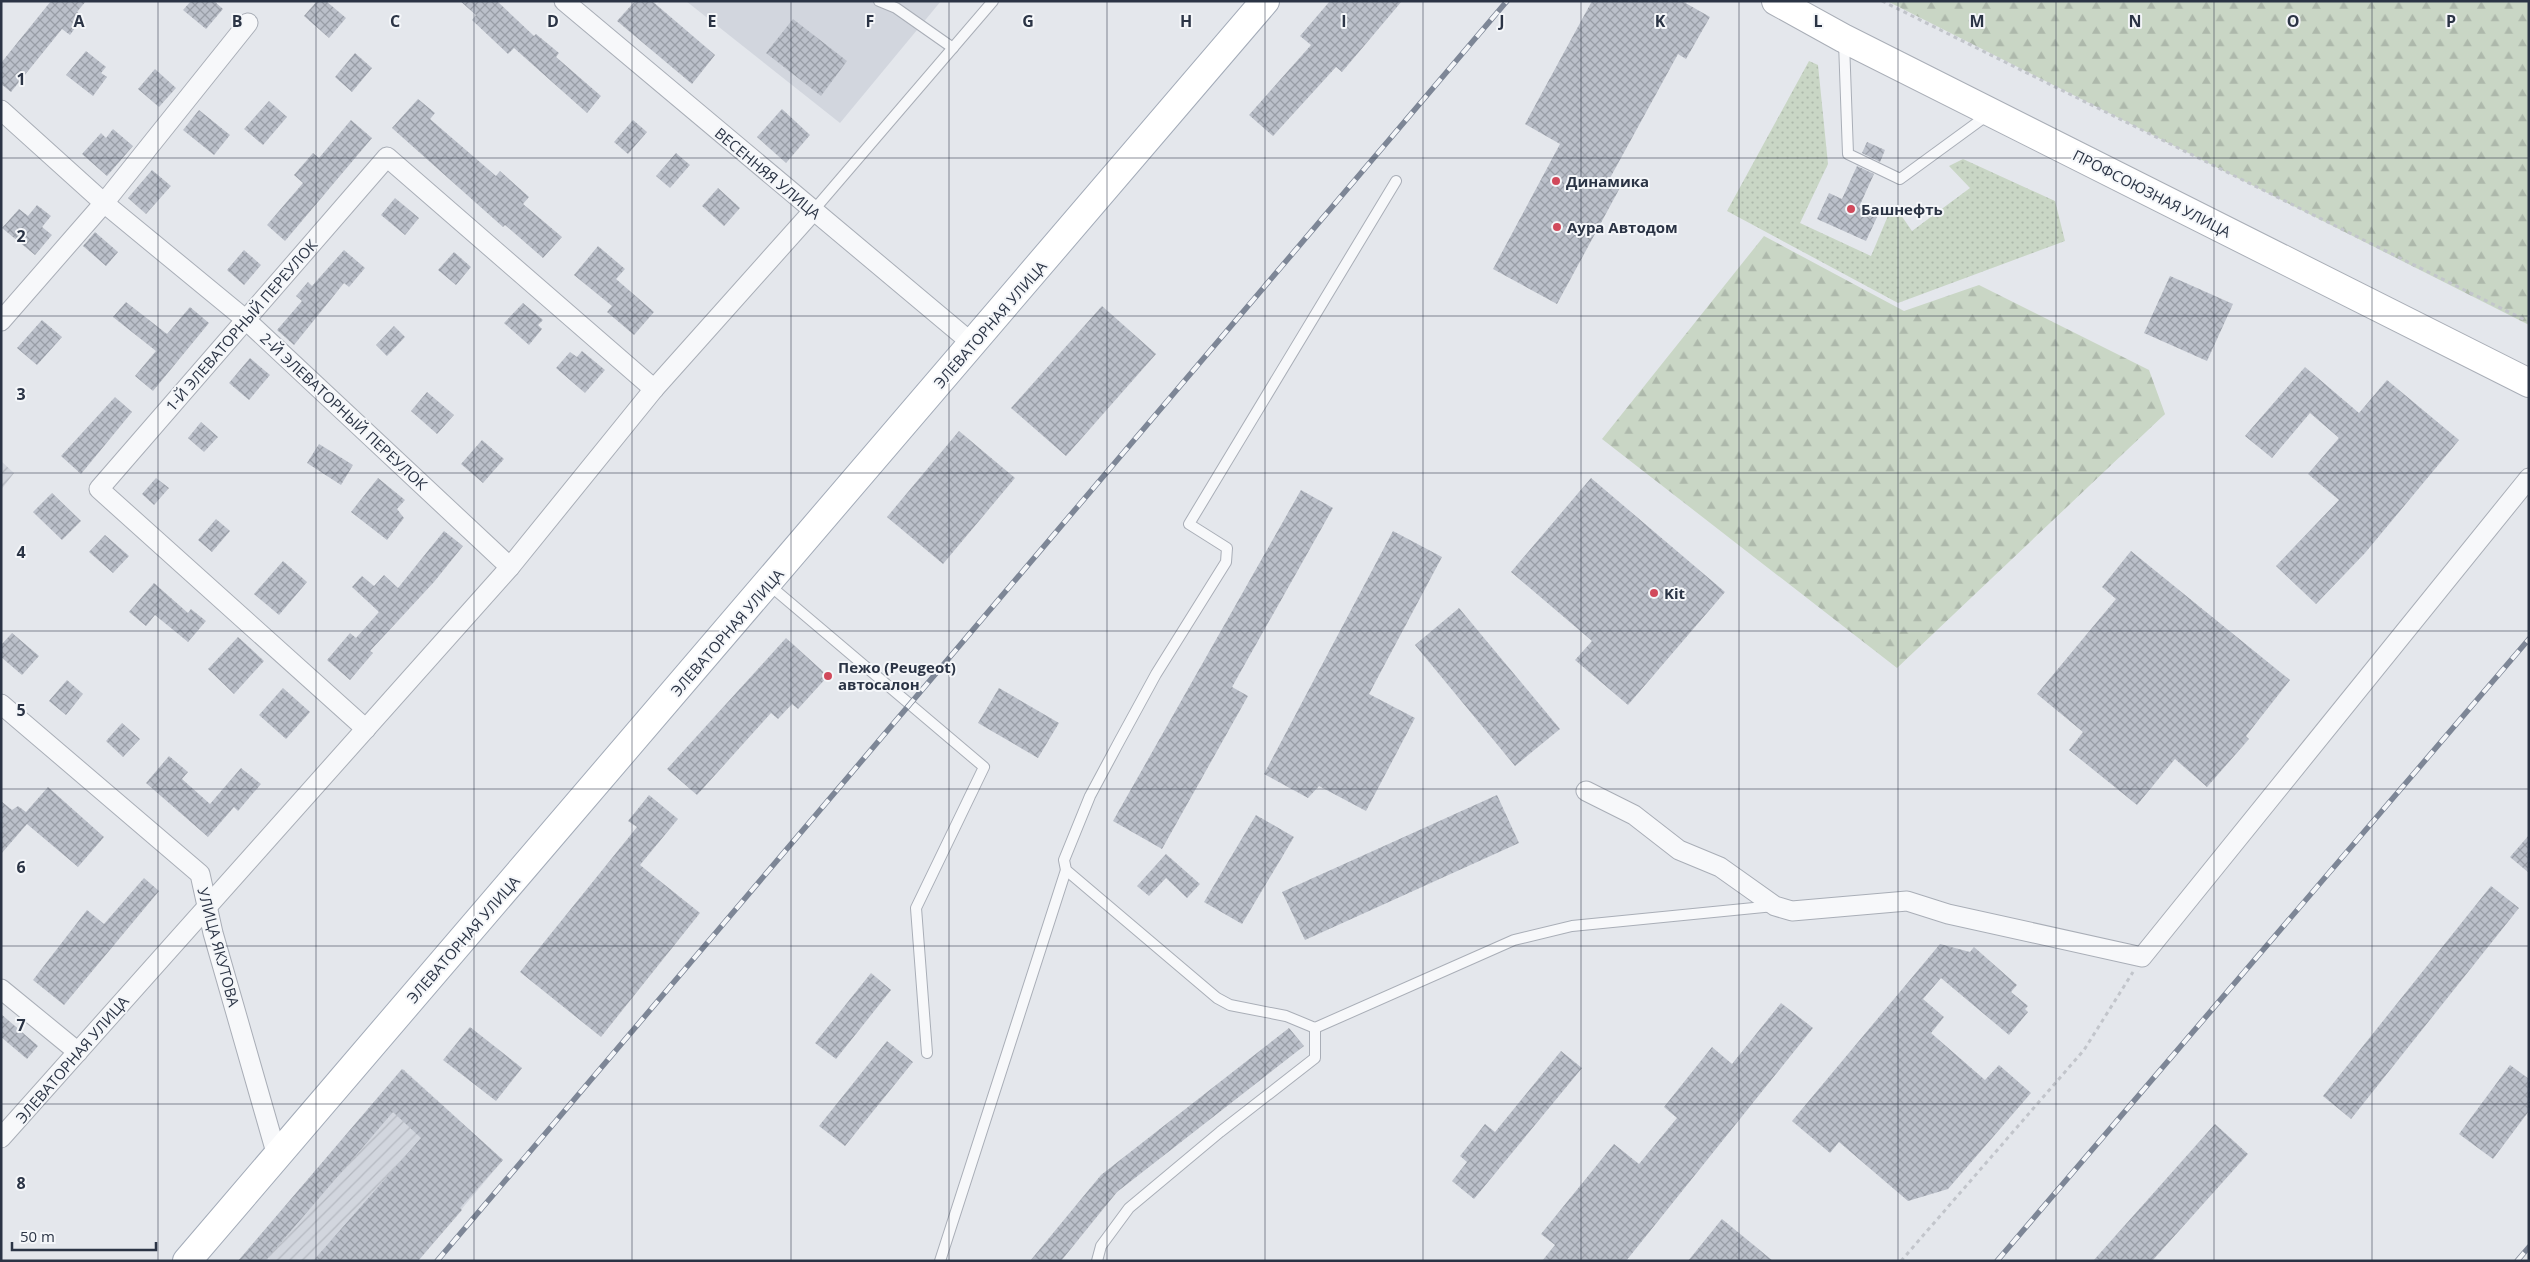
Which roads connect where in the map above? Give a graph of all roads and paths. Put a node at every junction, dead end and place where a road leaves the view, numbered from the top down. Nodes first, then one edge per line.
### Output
1 (564, 1) edge
2 (879, 1) edge
3 (993, 1) edge
4 (1265, 1) edge
5 (1776, 1) edge
6 (1882, 1) edge
7 (248, 23) dead end
8 (1843, 38) junction
9 (953, 48) junction
10 (1, 110) edge
11 (1992, 113) junction
12 (1396, 181) dead end
13 (104, 203) junction
14 (813, 211) junction
15 (245, 319) junction
16 (1, 321) edge
17 (2529, 322) edge
18 (973, 344) junction
19 (2529, 383) edge
20 (654, 389) junction
21 (2529, 478) edge
22 (510, 566) junction
23 (768, 584) junction
24 (1, 704) edge
25 (366, 729) junction
26 (1586, 791) dead end
27 (1066, 870) junction
28 (206, 905) junction
29 (1775, 906) junction
30 (2142, 957) junction
31 (1, 989) edge
32 (1315, 1028) junction
33 (78, 1052) junction
34 (927, 1054) dead end
35 (1, 1138) edge
36 (277, 1156) junction
37 (187, 1261) edge
38 (940, 1261) edge
39 (1097, 1261) edge
40 (1901, 1261) edge

1 - 14 street, ВЕСЕННЯЯ УЛИЦА
2 - 9 lane
3 - 9 lane
4 - 18 main road, ЭЛЕВАТОРНАЯ УЛИЦА
5 - 8 main road, ПРОФСОЮЗНАЯ УЛИЦА
6 - 17 path
7 - 13 street
8 - 11 main road, ПРОФСОЮЗНАЯ УЛИЦА
8 - 11 lane
9 - 14 lane
10 - 13 street, 2-Й ЭЛЕВАТОРНЫЙ ПЕРЕУЛОК
11 - 19 main road, ПРОФСОЮЗНАЯ УЛИЦА
12 - 27 lane
13 - 15 street, 2-Й ЭЛЕВАТОРНЫЙ ПЕРЕУЛОК
13 - 16 street
14 - 18 street, ВЕСЕННЯЯ УЛИЦА
14 - 20 street, ЭЛЕВАТОРНАЯ УЛИЦА
15 - 20 street, 1-Й ЭЛЕВАТОРНЫЙ ПЕРЕУЛОК
15 - 22 street, 2-Й ЭЛЕВАТОРНЫЙ ПЕРЕУЛОК
15 - 25 street, 1-Й ЭЛЕВАТОРНЫЙ ПЕРЕУЛОК
18 - 23 main road, ЭЛЕВАТОРНАЯ УЛИЦА
20 - 22 street, ЭЛЕВАТОРНАЯ УЛИЦА
21 - 30 street
22 - 25 street, ЭЛЕВАТОРНАЯ УЛИЦА
23 - 34 lane
23 - 36 main road, ЭЛЕВАТОРНАЯ УЛИЦА
24 - 28 street, УЛИЦА ЯКУТОВА
25 - 28 street, ЭЛЕВАТОРНАЯ УЛИЦА
26 - 29 street
27 - 32 lane
27 - 38 lane
28 - 33 street, ЭЛЕВАТОРНАЯ УЛИЦА
28 - 36 street, УЛИЦА ЯКУТОВА
29 - 30 street
29 - 32 lane
30 - 40 path
31 - 33 street
32 - 39 lane
33 - 35 street, ЭЛЕВАТОРНАЯ УЛИЦА
36 - 37 main road, ЭЛЕВАТОРНАЯ УЛИЦА

